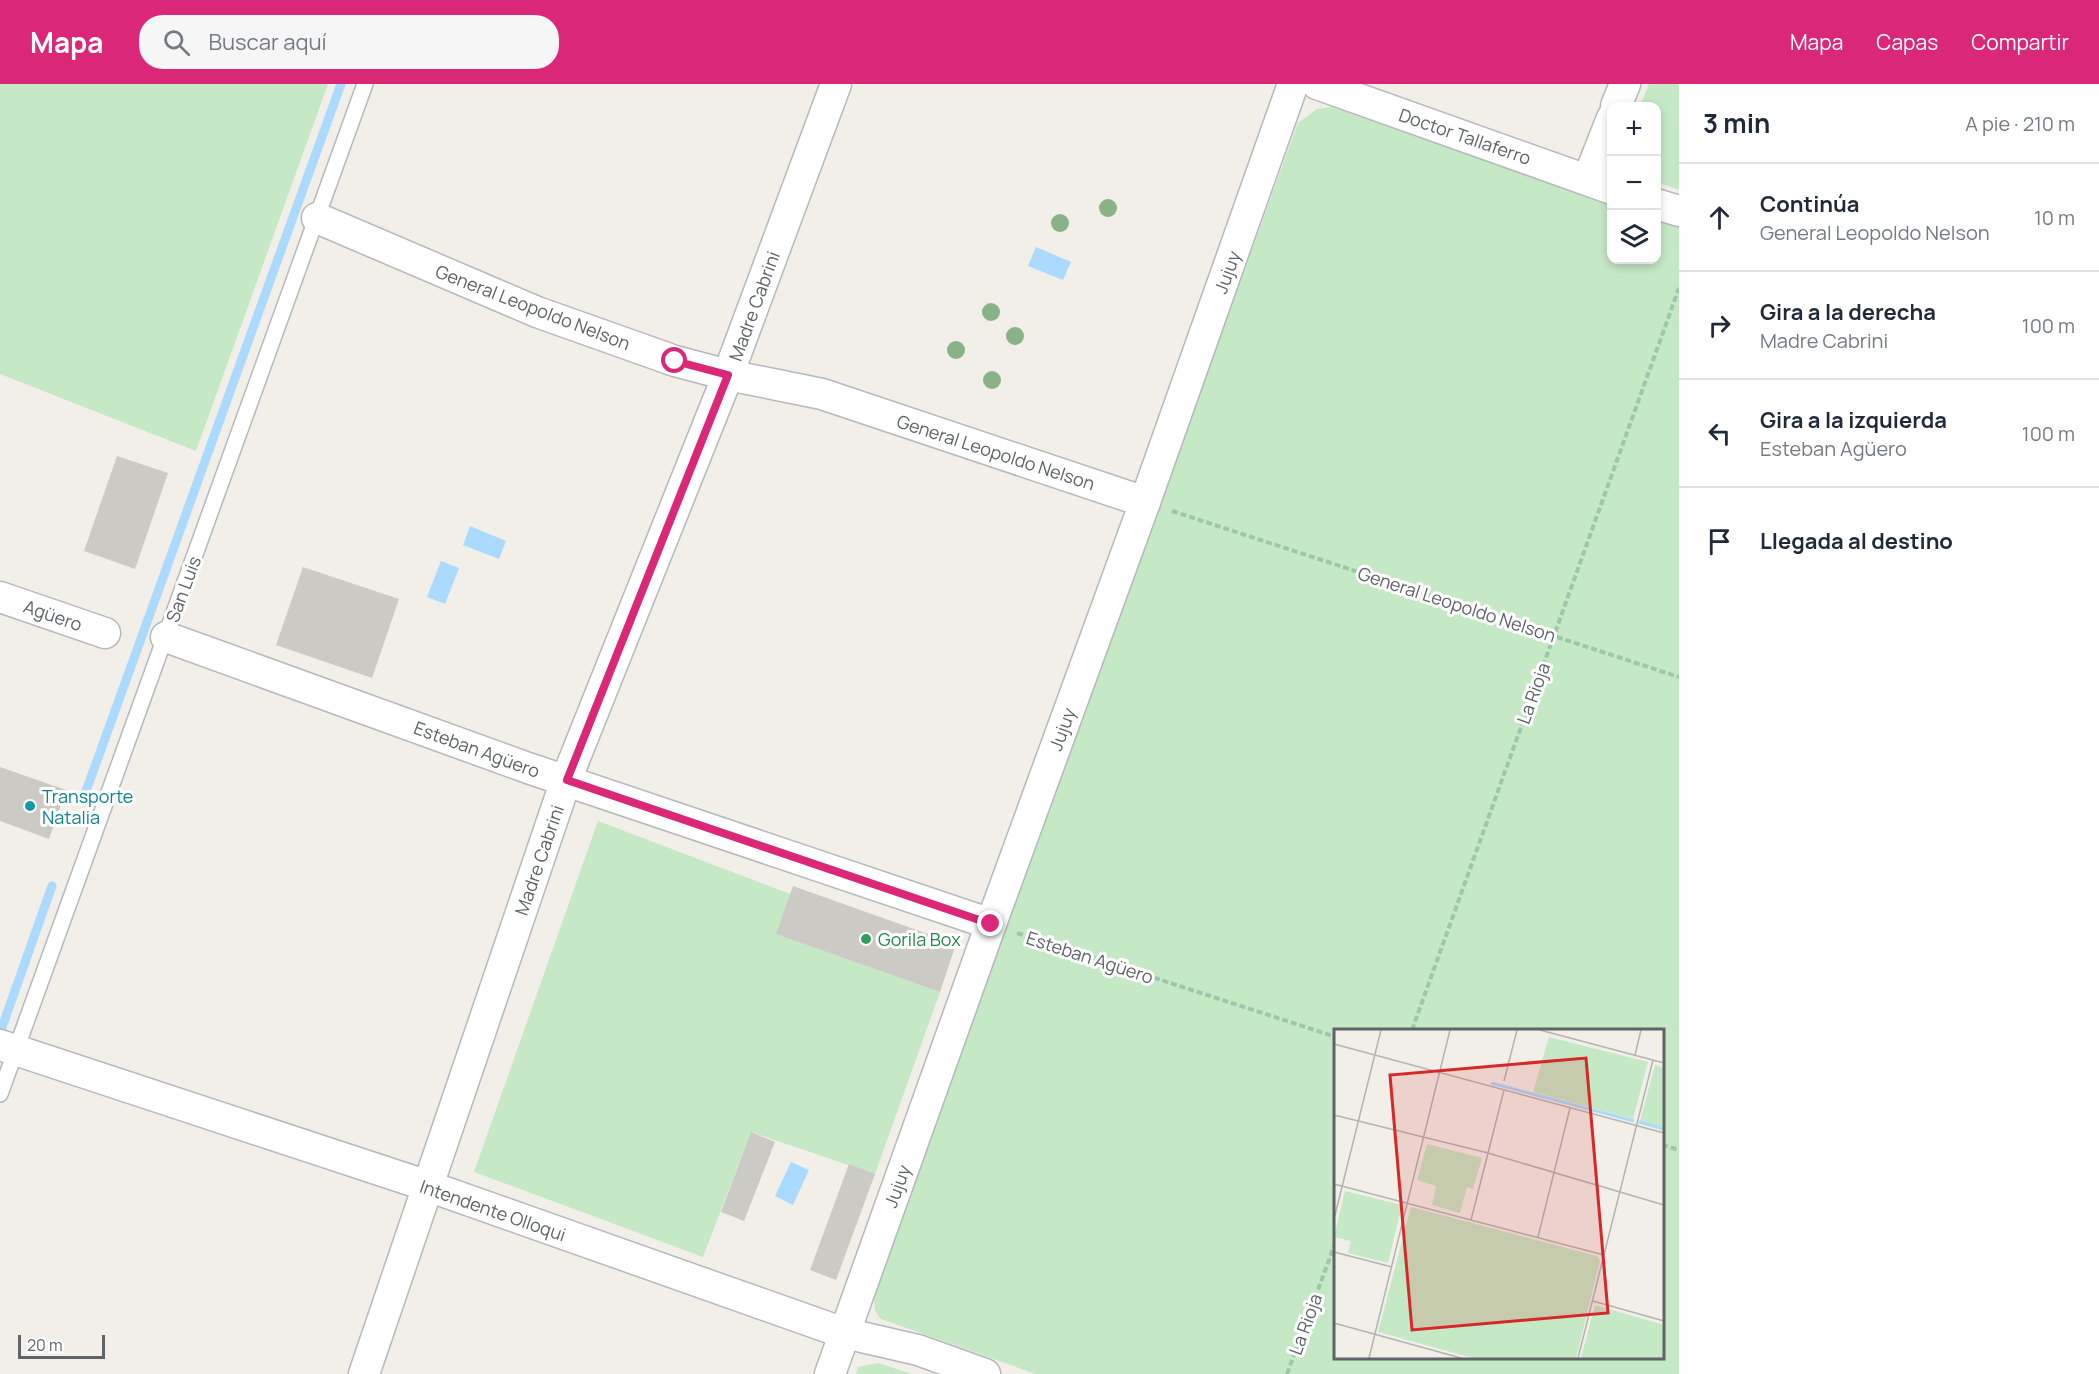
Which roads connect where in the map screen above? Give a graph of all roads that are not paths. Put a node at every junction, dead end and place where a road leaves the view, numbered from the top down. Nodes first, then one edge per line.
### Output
1 (365, 84) edge
2 (836, 84) edge
3 (1293, 84) edge
4 (1317, 84) edge
5 (1625, 84) edge
6 (1618, 102) edge
7 (1607, 142) edge
8 (1600, 184) edge
9 (1661, 206) edge
10 (1679, 211) edge
11 (317, 218) junction
12 (728, 375) junction
13 (1145, 502) junction
14 (0, 597) edge
15 (105, 633) dead end
16 (166, 637) junction
17 (567, 780) junction
18 (991, 924) junction
19 (8, 1048) edge
20 (0, 1095) edge
21 (428, 1186) junction
22 (844, 1333) junction
23 (364, 1374) edge
24 (830, 1374) edge
25 (985, 1374) edge

1 - 11 lane, San Luis
2 - 12 street, Madre Cabrini
3 - 13 street, Jujuy
4 - 8 street, Doctor Tallaferro
5 - 6 street
7 - 8 street
9 - 10 street
11 - 12 street, General Leopoldo Nelson
11 - 16 lane, San Luis
12 - 13 street, General Leopoldo Nelson
12 - 17 street, Madre Cabrini
13 - 18 street, Jujuy
14 - 15 street, Agüero
16 - 17 street, Esteban Agüero
16 - 19 lane, San Luis
17 - 18 street, Esteban Agüero
17 - 21 street, Madre Cabrini
18 - 22 street, Jujuy
19 - 20 lane, San Luis
19 - 21 street, Intendente Olloqui
21 - 22 street, Intendente Olloqui
21 - 23 street, Madre Cabrini
22 - 24 street, Jujuy
22 - 25 street, Intendente Olloqui

